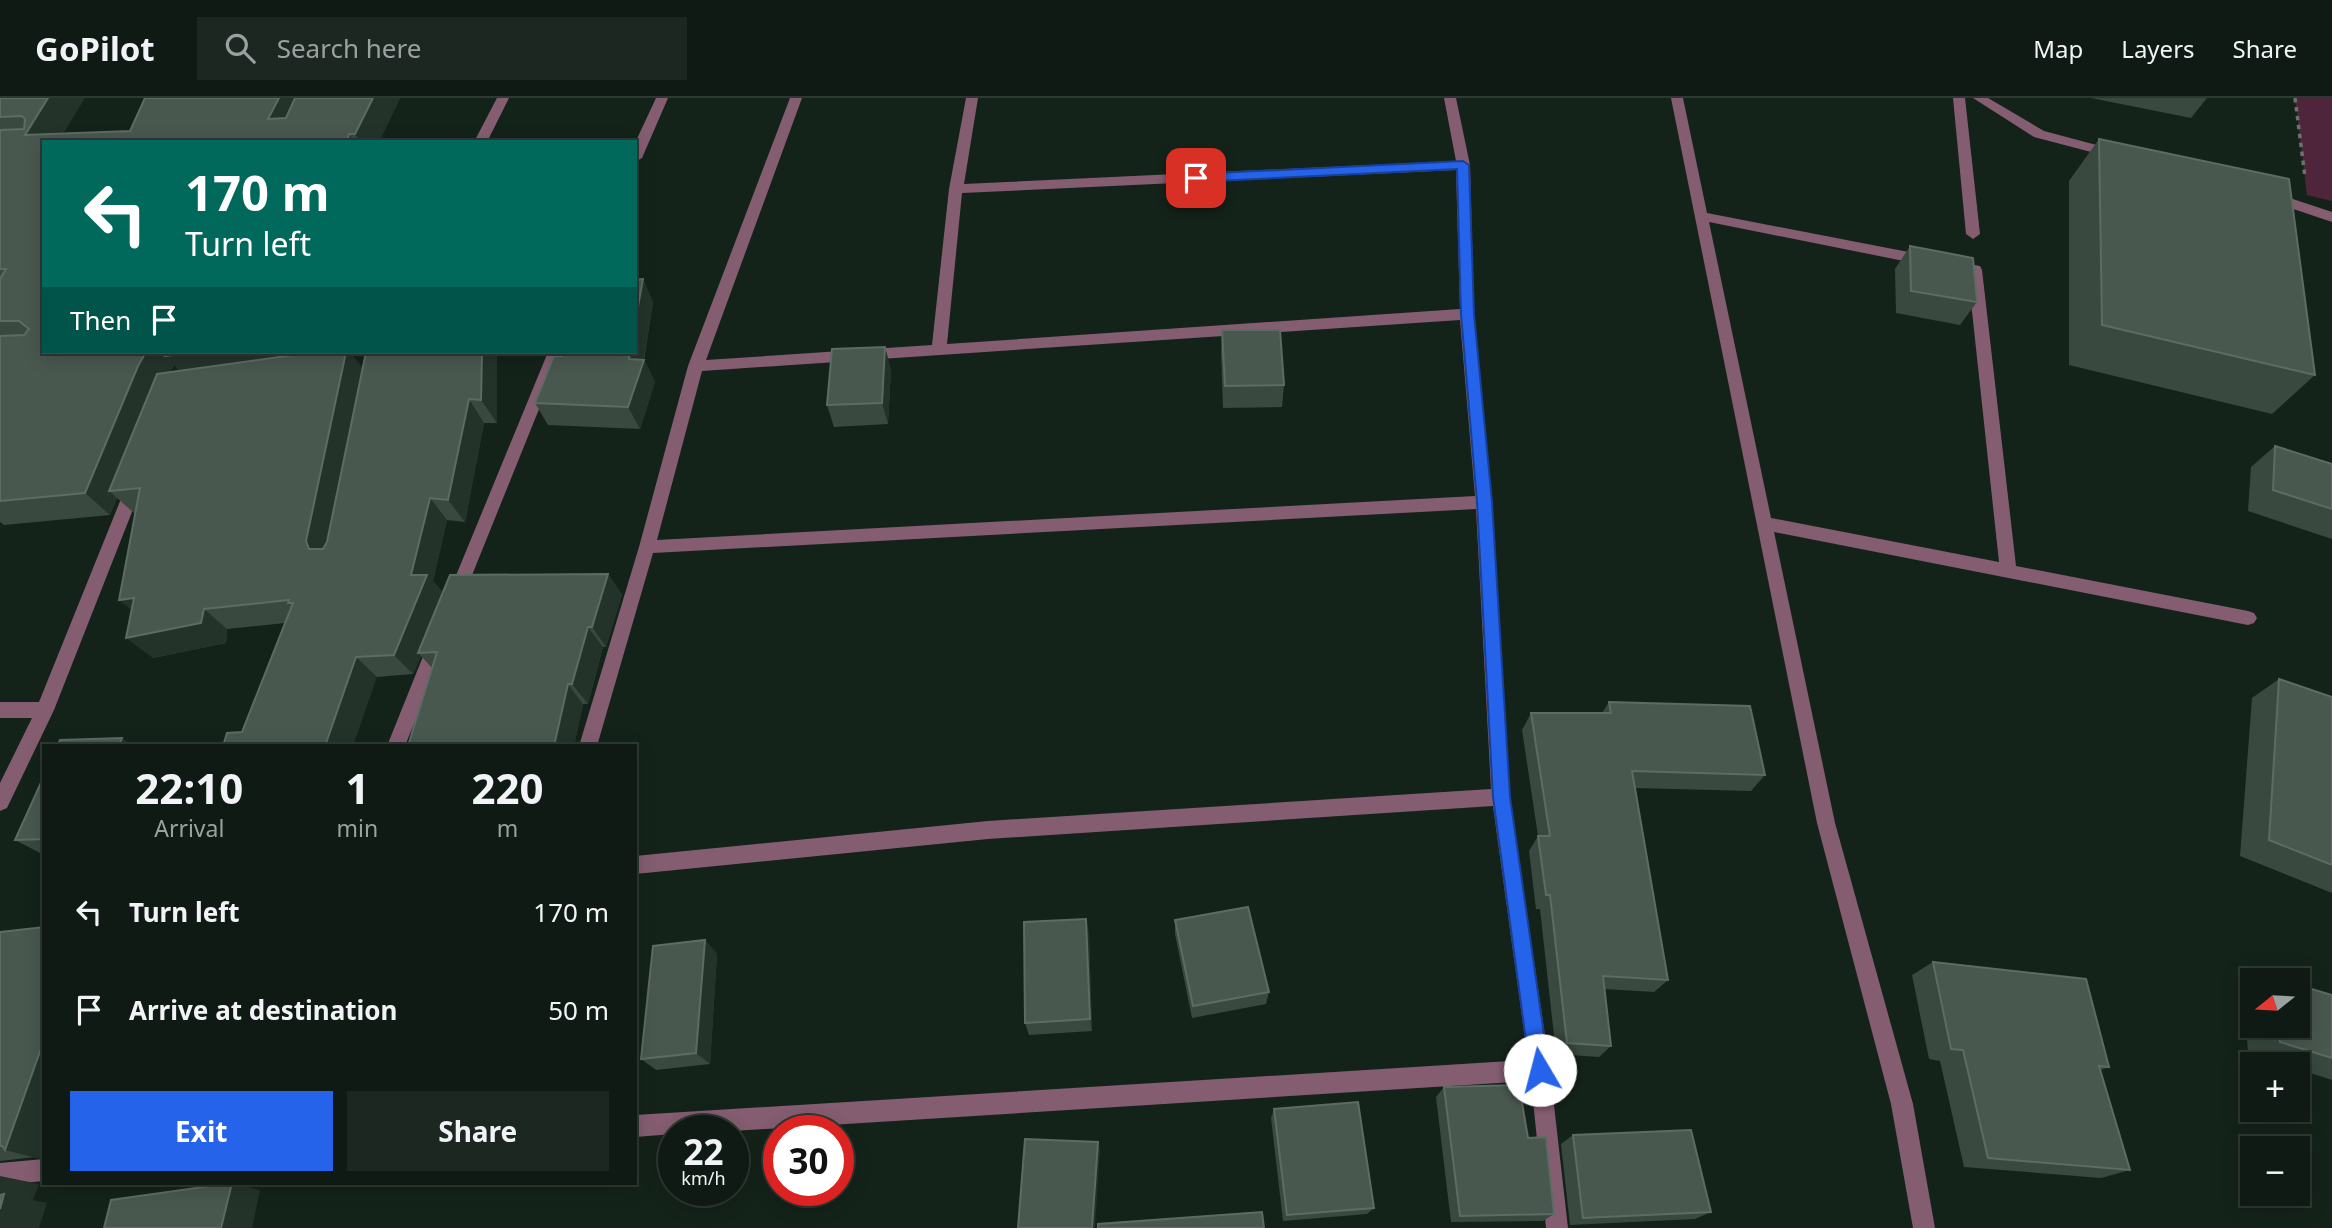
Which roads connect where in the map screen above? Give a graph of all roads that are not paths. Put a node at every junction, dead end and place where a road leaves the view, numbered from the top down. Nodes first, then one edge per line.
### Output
1 (503, 98) edge
2 (662, 98) edge
3 (796, 98) edge
4 (972, 98) edge
5 (1450, 98) edge
6 (1677, 98) edge
7 (1959, 98) edge
8 (1979, 98) edge
9 (481, 140) edge
10 (637, 154) edge
11 (2132, 159) edge
12 (1463, 165) junction
13 (956, 189) junction
14 (2252, 191) edge
15 (1701, 216) junction
16 (2332, 217) edge
17 (1973, 234) dead end
18 (1467, 314) junction
19 (939, 349) junction
20 (554, 354) edge
21 (696, 366) junction
22 (140, 470) edge
23 (1484, 502) junction
24 (1763, 523) junction
25 (647, 547) junction
26 (2008, 570) junction
27 (452, 606) edge
28 (2248, 618) dead end
29 (442, 631) edge
30 (0, 710) edge
31 (45, 710) junction
32 (397, 744) edge
33 (589, 744) edge
34 (1502, 797) junction
35 (0, 802) edge
36 (637, 865) edge
37 (1540, 1070) junction
38 (637, 1126) edge
39 (42, 1170) edge
40 (0, 1174) edge
41 (1557, 1228) edge
42 (1924, 1228) edge

1 - 9 street
2 - 10 street
3 - 21 street
4 - 13 street
5 - 12 street
6 - 15 street
7 - 17 street
8 - 11 street
12 - 13 street
12 - 18 street
13 - 19 street
14 - 16 street
15 - 24 street
15 - 26 street
18 - 19 street
18 - 23 street
19 - 21 street
20 - 27 street
21 - 25 street
22 - 31 street
23 - 25 street
23 - 34 street
24 - 26 street
24 - 42 street
25 - 33 street
26 - 28 street
29 - 32 street
30 - 31 street
31 - 35 street
34 - 36 street
34 - 37 street
37 - 38 street
37 - 41 street
39 - 40 street

